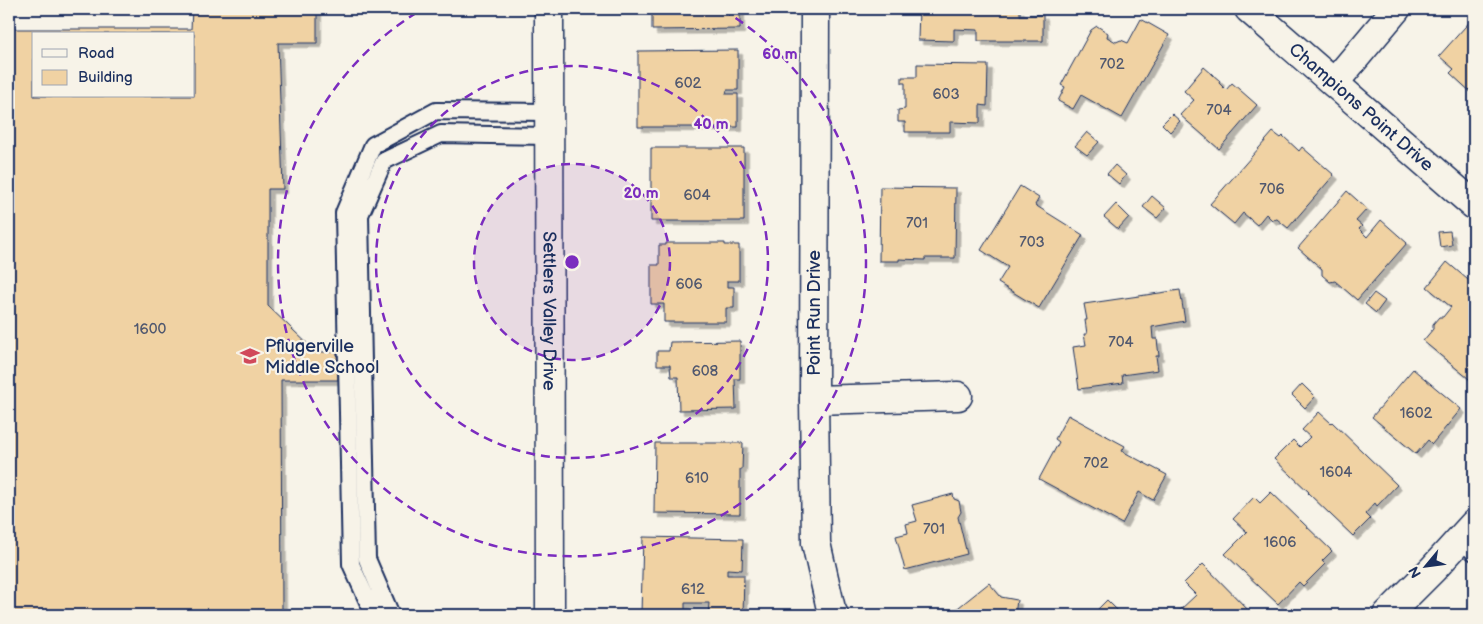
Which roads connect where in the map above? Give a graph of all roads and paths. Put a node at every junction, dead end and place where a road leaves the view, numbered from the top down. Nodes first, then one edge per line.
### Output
1 (550, 9) edge
2 (815, 9) edge
3 (1249, 9) edge
4 (1396, 9) edge
5 (1334, 83) junction
6 (549, 124) junction
7 (1474, 205) edge
8 (958, 396) dead end
9 (814, 400) junction
10 (1470, 539) edge
11 (374, 615) edge
12 (391, 615) edge
13 (550, 615) edge
14 (834, 615) edge
15 (1387, 615) edge

1 - 6 street, Settlers Valley Drive
2 - 9 street, Point Run Drive
3 - 5 street, Champions Point Drive
4 - 5 street
5 - 7 street, Champions Point Drive
6 - 11 lane
6 - 12 lane
6 - 13 street, Settlers Valley Drive
8 - 9 street
9 - 14 street, Point Run Drive
10 - 15 street

